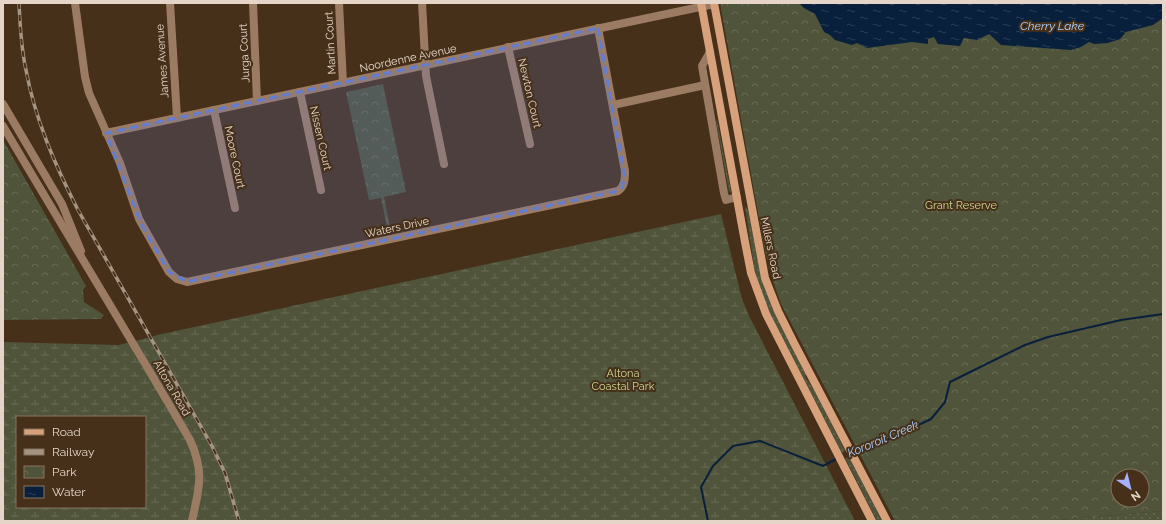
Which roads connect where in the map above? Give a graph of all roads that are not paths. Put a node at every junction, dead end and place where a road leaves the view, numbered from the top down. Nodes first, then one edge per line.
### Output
1 (75, 3) edge
2 (170, 3) edge
3 (252, 3) edge
4 (339, 3) edge
5 (422, 3) edge
6 (714, 4) edge
7 (701, 5) edge
8 (598, 28) junction
9 (508, 48) junction
10 (710, 52) junction
11 (425, 65) junction
12 (343, 83) junction
13 (705, 85) junction
14 (300, 92) junction
15 (257, 101) junction
16 (3, 104) edge
17 (613, 105) junction
18 (214, 110) junction
19 (177, 118) junction
20 (3, 126) edge
21 (106, 133) junction
22 (530, 144) dead end
23 (444, 164) dead end
24 (321, 190) dead end
25 (749, 194) junction
26 (737, 197) junction
27 (235, 208) dead end
28 (93, 275) junction
29 (192, 521) edge
30 (872, 521) edge
31 (887, 521) edge

1 - 21 street, Waters Drive
2 - 19 street, James Avenue
3 - 15 street, Jurga Court
4 - 12 street, Martin Court
5 - 11 street
6 - 7 street, Noordenne Avenue
6 - 25 main road, Millers Road
7 - 8 street, Noordenne Avenue
7 - 10 main road
8 - 9 street, Noordenne Avenue
8 - 17 street, Waters Drive
9 - 11 street, Noordenne Avenue
9 - 22 street, Newton Court
10 - 13 street
10 - 26 main road
11 - 12 street, Noordenne Avenue
11 - 23 street
12 - 14 street, Noordenne Avenue
13 - 17 street
13 - 26 street
14 - 15 street, Noordenne Avenue
14 - 24 street, Nissen Court
15 - 18 street, Noordenne Avenue
16 - 28 street, Altona Road
17 - 21 street, Waters Drive
18 - 19 street, Noordenne Avenue
18 - 27 street, Moore Court
19 - 21 street, Noordenne Avenue
20 - 28 street, Altona Road
25 - 26 main road
25 - 31 main road, Millers Road
26 - 30 main road
28 - 29 street, Altona Road

